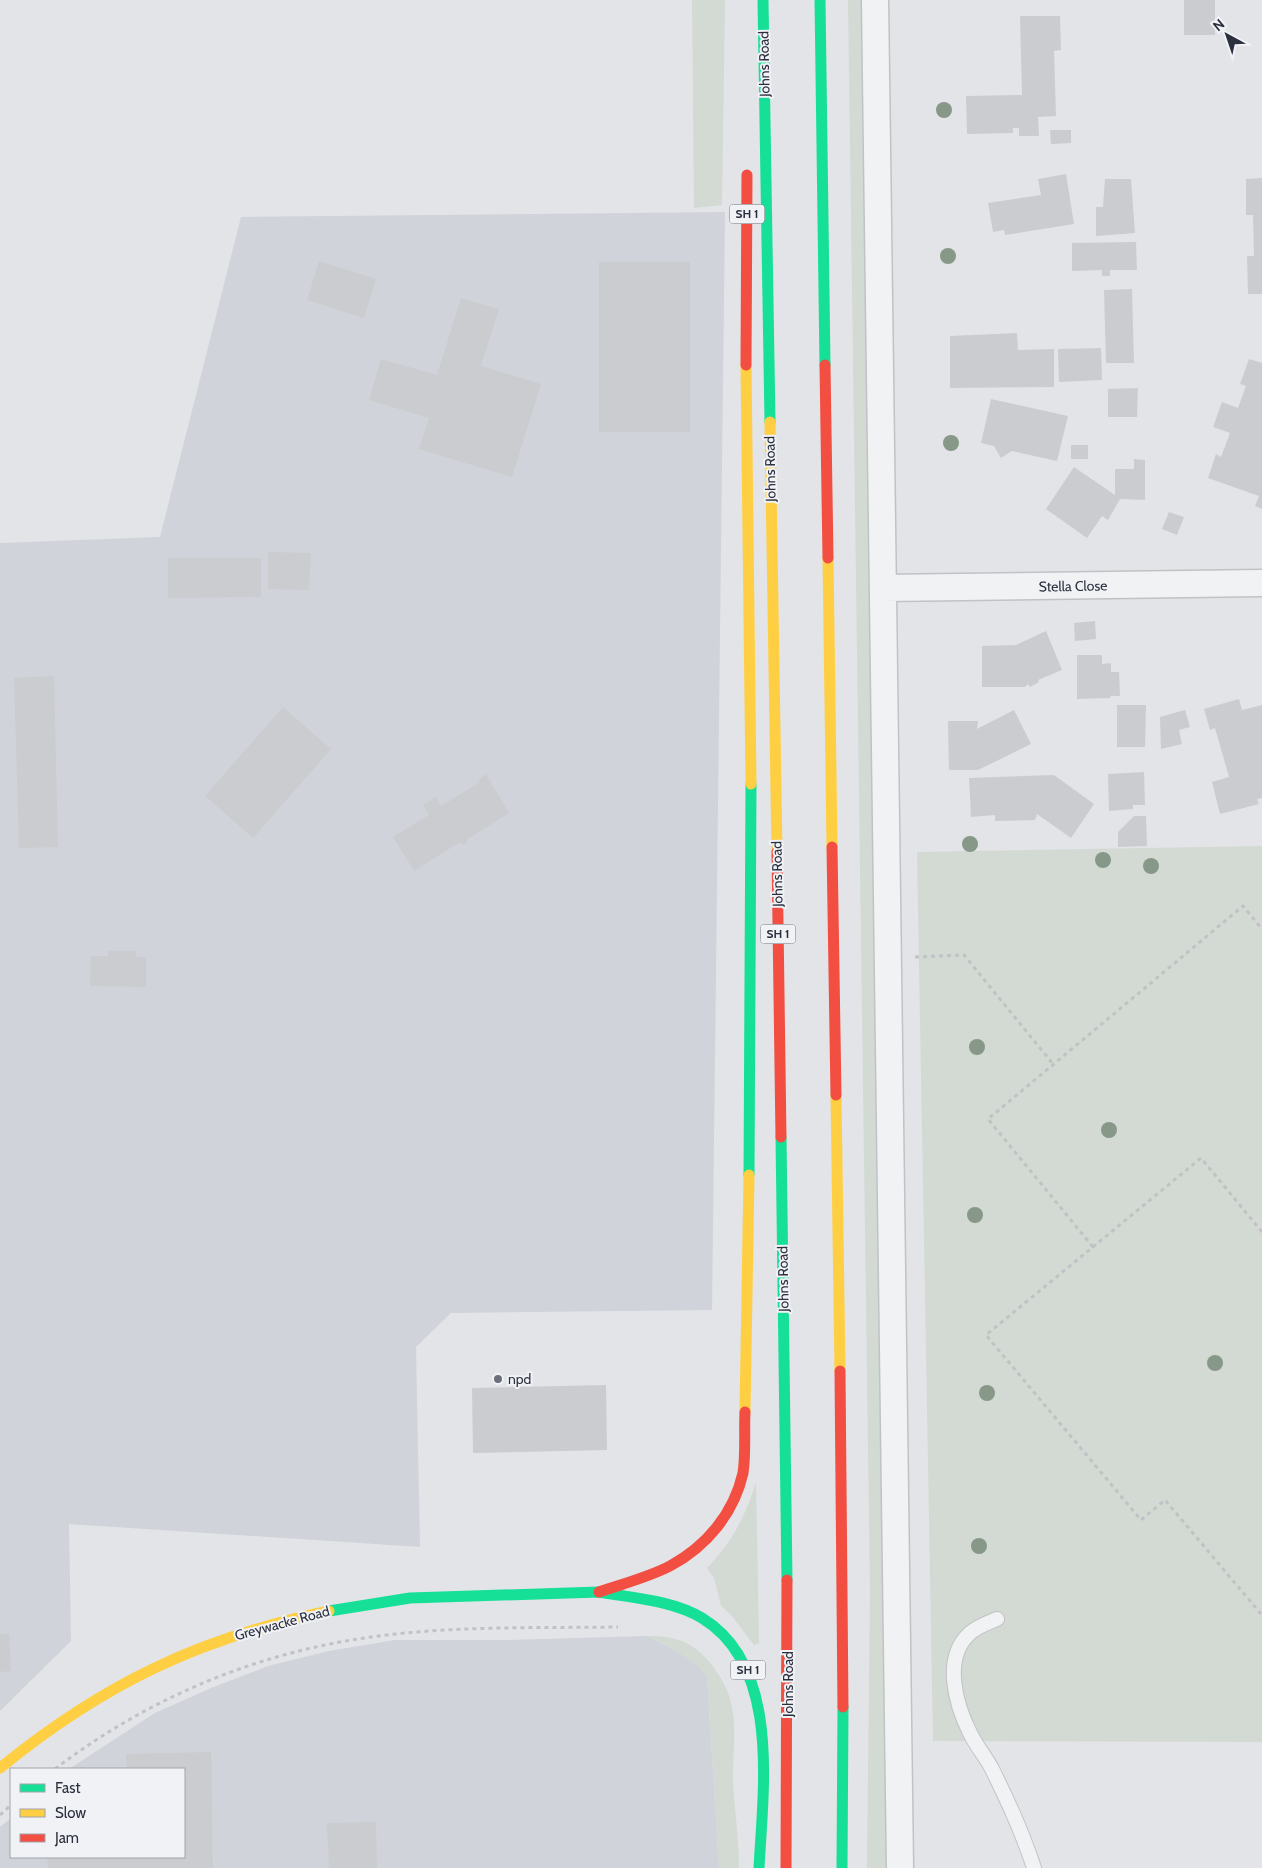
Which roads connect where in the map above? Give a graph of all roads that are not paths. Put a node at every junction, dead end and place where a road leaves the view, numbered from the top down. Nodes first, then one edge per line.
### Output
1 (763, 0) edge
2 (820, 0) edge
3 (875, 0) edge
4 (747, 168) dead end
5 (1262, 583) edge
6 (884, 588) junction
7 (599, 1592) junction
8 (997, 1619) dead end
9 (0, 1768) edge
10 (759, 1868) edge
11 (786, 1868) edge
12 (842, 1868) edge
13 (900, 1868) edge
14 (1034, 1868) edge

1 - 11 main road, Johns Road / SH 1
2 - 12 main road
3 - 6 street
4 - 7 main road, SH 1
5 - 6 street, Stella Close
6 - 13 street
7 - 9 main road, Greywacke Road
7 - 10 main road, SH 1
8 - 14 lane

